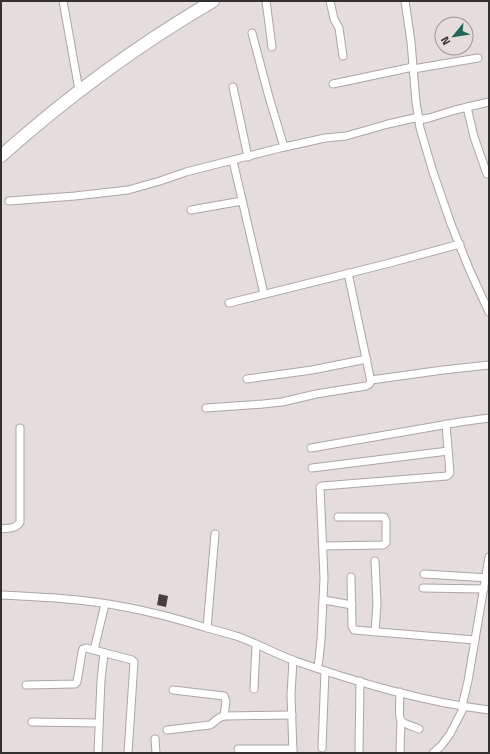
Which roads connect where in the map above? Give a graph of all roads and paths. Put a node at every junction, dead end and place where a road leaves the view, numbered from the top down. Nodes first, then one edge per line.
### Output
1 (63, 1) edge
2 (213, 1) edge
3 (266, 1) edge
4 (330, 1) edge
5 (405, 1) edge
6 (252, 33) dead end
7 (272, 47) dead end
8 (343, 56) dead end
9 (478, 58) dead end
10 (413, 68) junction
11 (333, 84) dead end
12 (233, 87) dead end
13 (79, 90) junction
14 (489, 102) edge
15 (466, 107) junction
16 (419, 119) junction
17 (284, 147) junction
18 (1, 156) edge
19 (248, 157) junction
20 (232, 161) junction
21 (488, 174) dead end
22 (9, 201) dead end
23 (242, 201) junction
24 (191, 210) dead end
25 (460, 244) junction
26 (348, 273) junction
27 (264, 294) junction
28 (229, 302) dead end
29 (489, 312) edge
30 (366, 359) junction
31 (489, 365) edge
32 (247, 379) dead end
33 (371, 380) junction
34 (206, 408) dead end
35 (489, 418) edge
36 (446, 424) junction
37 (20, 428) dead end
38 (311, 448) dead end
39 (448, 451) junction
40 (312, 468) dead end
41 (338, 517) dead end
42 (1, 529) edge
43 (215, 534) dead end
44 (323, 546) junction
45 (489, 556) edge
46 (375, 561) dead end
47 (424, 574) dead end
48 (352, 577) dead end
49 (487, 578) edge
50 (423, 588) dead end
51 (484, 589) junction
52 (1, 594) edge
53 (324, 600) junction
54 (105, 604) junction
55 (352, 605) junction
56 (207, 628) junction
57 (375, 632) junction
58 (474, 640) junction
59 (256, 645) junction
60 (94, 650) junction
61 (104, 653) junction
62 (293, 660) junction
63 (321, 669) junction
64 (360, 681) junction
65 (26, 685) dead end
66 (254, 689) dead end
67 (173, 690) dead end
68 (400, 692) junction
69 (463, 707) junction
70 (489, 710) edge
71 (292, 715) junction
72 (224, 716) junction
73 (401, 720) junction
74 (32, 722) dead end
75 (99, 723) junction
76 (419, 729) dead end
77 (167, 730) dead end
78 (155, 739) dead end
79 (322, 748) dead end
80 (238, 749) dead end
81 (293, 751) edge
82 (98, 753) edge
83 (128, 753) edge
84 (156, 753) edge
85 (359, 753) edge
86 (400, 753) edge
87 (433, 753) edge

1 - 13 street
2 - 13 highway
3 - 7 street
4 - 8 street
5 - 10 street
6 - 17 street
9 - 10 street
10 - 11 street
10 - 16 street
12 - 19 street
13 - 18 highway
14 - 15 street
15 - 16 street
15 - 21 street
16 - 17 street
16 - 25 street
17 - 19 street
19 - 20 street
20 - 22 street
20 - 23 street
23 - 24 street
23 - 27 street
25 - 26 street
25 - 29 street
26 - 27 street
26 - 30 street
27 - 28 street
30 - 32 street
30 - 33 street
31 - 33 street
33 - 34 street
35 - 36 street
36 - 38 street
36 - 39 street
37 - 42 street
39 - 40 street
39 - 44 street
41 - 44 street
43 - 56 street
44 - 53 street
45 - 49 street
46 - 57 street
47 - 49 street
48 - 55 street
49 - 51 street
50 - 51 street
51 - 58 street
52 - 54 street
53 - 55 street
53 - 63 street
54 - 56 street
54 - 60 street
55 - 57 street
56 - 59 street
57 - 58 street
58 - 69 street
59 - 62 street
59 - 66 street
60 - 61 street
60 - 65 street
61 - 75 street
61 - 83 street
62 - 63 street
62 - 71 street
63 - 64 street
63 - 79 street
64 - 68 street
64 - 85 street
67 - 72 street
68 - 69 street
68 - 73 street
69 - 70 street
69 - 87 street
71 - 72 street
71 - 81 street
72 - 77 street
73 - 76 street
73 - 86 street
74 - 75 street
75 - 82 street
78 - 84 street
80 - 81 street

